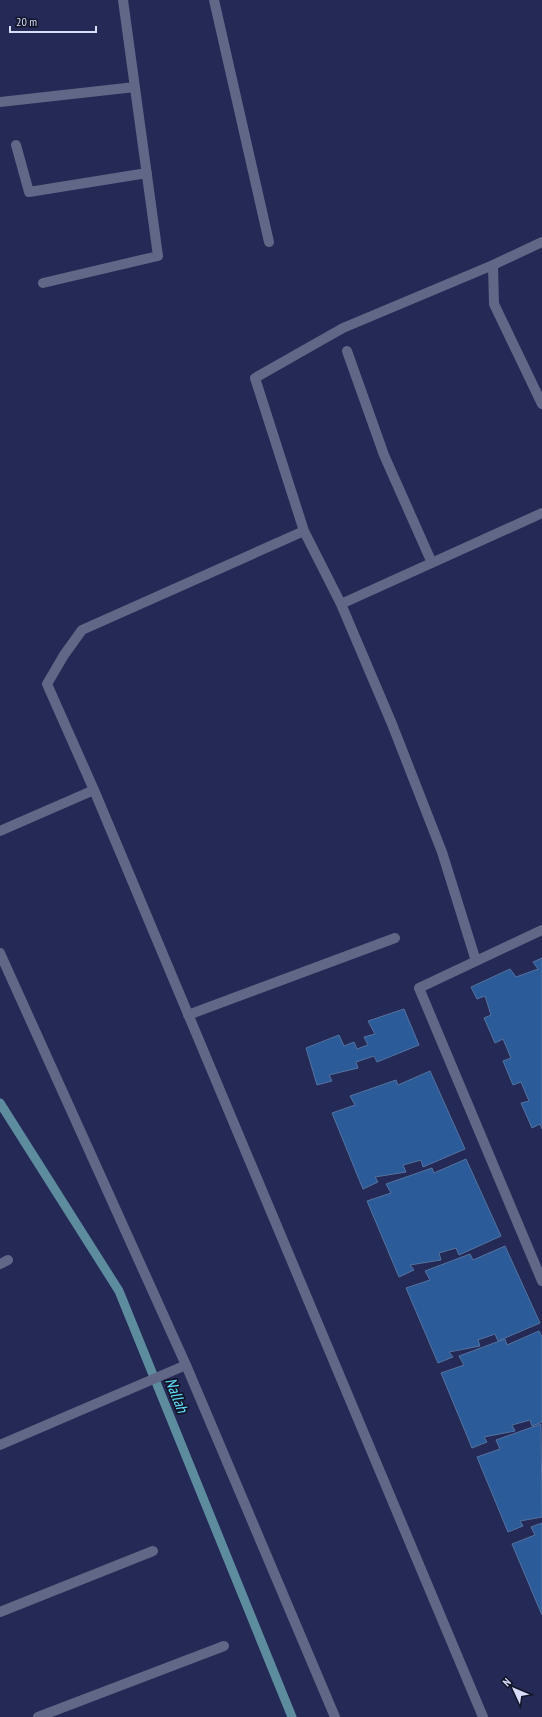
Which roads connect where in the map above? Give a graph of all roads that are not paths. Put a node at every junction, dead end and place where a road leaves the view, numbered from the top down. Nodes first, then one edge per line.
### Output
1 (123, 0) edge
2 (214, 0) edge
3 (135, 87) junction
4 (0, 102) edge
5 (16, 145) dead end
6 (147, 173) junction
7 (269, 242) dead end
8 (542, 242) edge
9 (493, 266) junction
10 (43, 283) dead end
11 (347, 351) dead end
12 (542, 404) edge
13 (542, 513) edge
14 (304, 531) junction
15 (432, 563) junction
16 (341, 604) junction
17 (94, 790) junction
18 (0, 831) edge
19 (542, 930) edge
20 (395, 938) dead end
21 (0, 953) edge
22 (476, 961) junction
23 (188, 1015) junction
24 (542, 1281) edge
25 (186, 1365) junction
26 (0, 1445) edge
27 (153, 1551) dead end
28 (0, 1612) edge
29 (224, 1646) dead end
30 (38, 1717) edge
31 (335, 1717) edge
32 (483, 1717) edge

1 - 3 street
2 - 7 street
3 - 4 street
3 - 6 street
5 - 6 street
6 - 10 street
8 - 9 street
9 - 12 street
9 - 14 street
11 - 15 street
13 - 15 street
14 - 16 street
14 - 17 street
15 - 16 street
16 - 22 street
17 - 18 street
17 - 23 street
19 - 22 street
20 - 23 street
21 - 25 street
22 - 24 street
23 - 32 street
25 - 26 street
25 - 31 street
27 - 28 street
29 - 30 street

